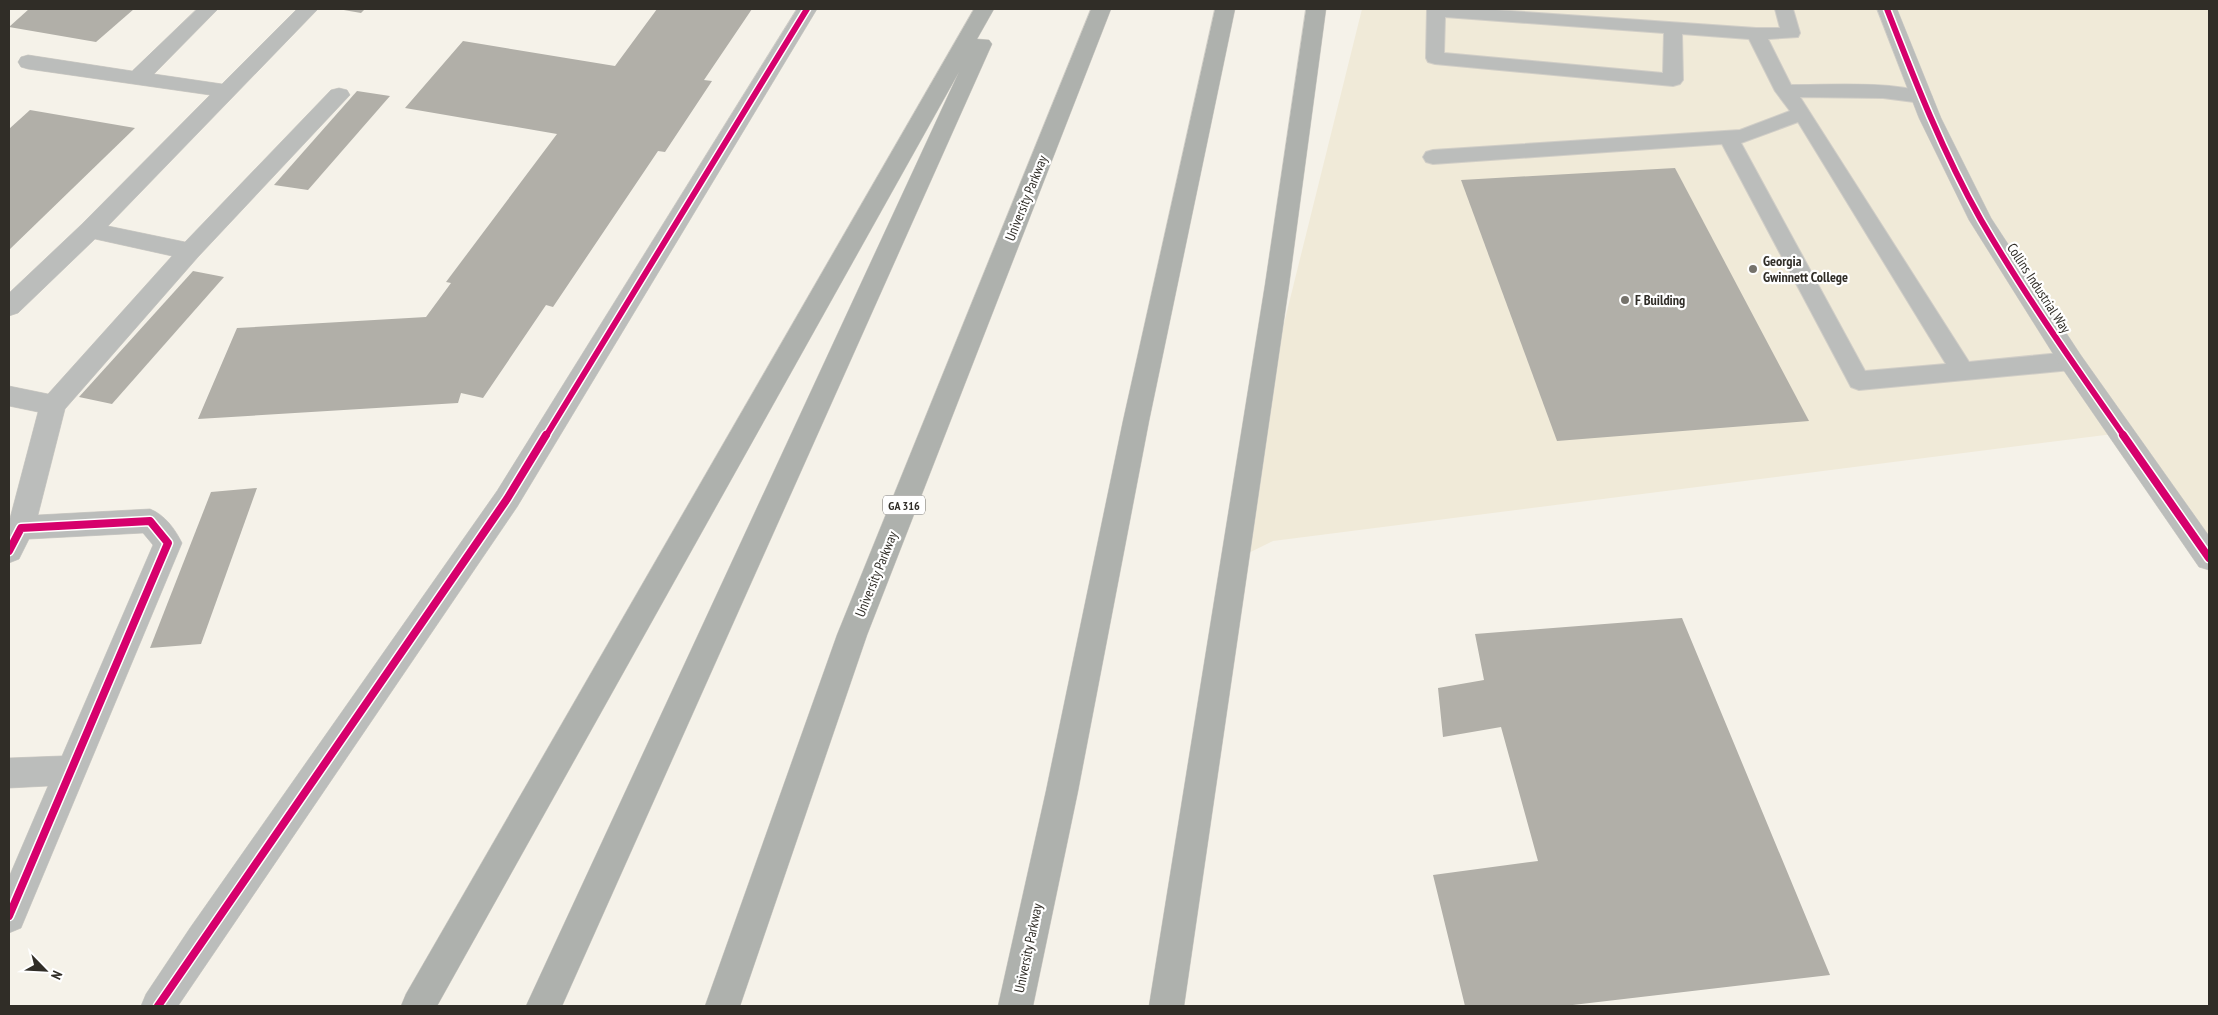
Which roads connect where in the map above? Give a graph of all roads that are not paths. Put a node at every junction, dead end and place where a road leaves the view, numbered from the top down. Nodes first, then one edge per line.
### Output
1 (208, 9) edge
2 (308, 9) edge
3 (807, 9) edge
4 (984, 9) edge
5 (998, 9) edge
6 (1101, 9) edge
7 (1225, 9) edge
8 (1316, 9) edge
9 (1784, 9) edge
10 (1887, 9) edge
11 (1436, 10) edge
12 (1673, 29) junction
13 (1756, 34) junction
14 (28, 62) dead end
15 (136, 79) junction
16 (227, 91) junction
17 (1785, 91) junction
18 (339, 95) dead end
19 (1922, 97) junction
20 (1802, 112) junction
21 (1728, 137) junction
22 (1434, 157) dead end
23 (90, 230) junction
24 (190, 251) junction
25 (9, 307) edge
26 (2071, 361) junction
27 (1963, 371) junction
28 (9, 396) edge
29 (53, 405) junction
30 (15, 540) edge
31 (2209, 558) edge
32 (71, 770) junction
33 (9, 772) edge
34 (9, 916) edge
35 (158, 1006) edge
36 (418, 1006) edge
37 (544, 1006) edge
38 (722, 1006) edge
39 (1015, 1006) edge
40 (1166, 1006) edge

1 - 15 street
2 - 16 street
3 - 35 street
4 - 36 highway
5 - 37 highway
6 - 38 highway, University Parkway / GA 316
7 - 39 highway, University Parkway
8 - 40 highway
9 - 13 lane
10 - 19 street, Collins Industrial Way
11 - 12 lane
11 - 12 lane
12 - 13 lane
13 - 17 lane
14 - 15 street
15 - 16 street
16 - 23 street
17 - 19 lane
17 - 20 lane
18 - 24 street
19 - 26 street, Collins Industrial Way
20 - 21 lane
20 - 27 lane
21 - 22 lane
21 - 27 lane
23 - 24 street
23 - 25 street
24 - 29 street
26 - 27 lane
26 - 31 street, Collins Industrial Way
28 - 29 street
29 - 30 street
30 - 32 street
32 - 33 street
32 - 34 street

